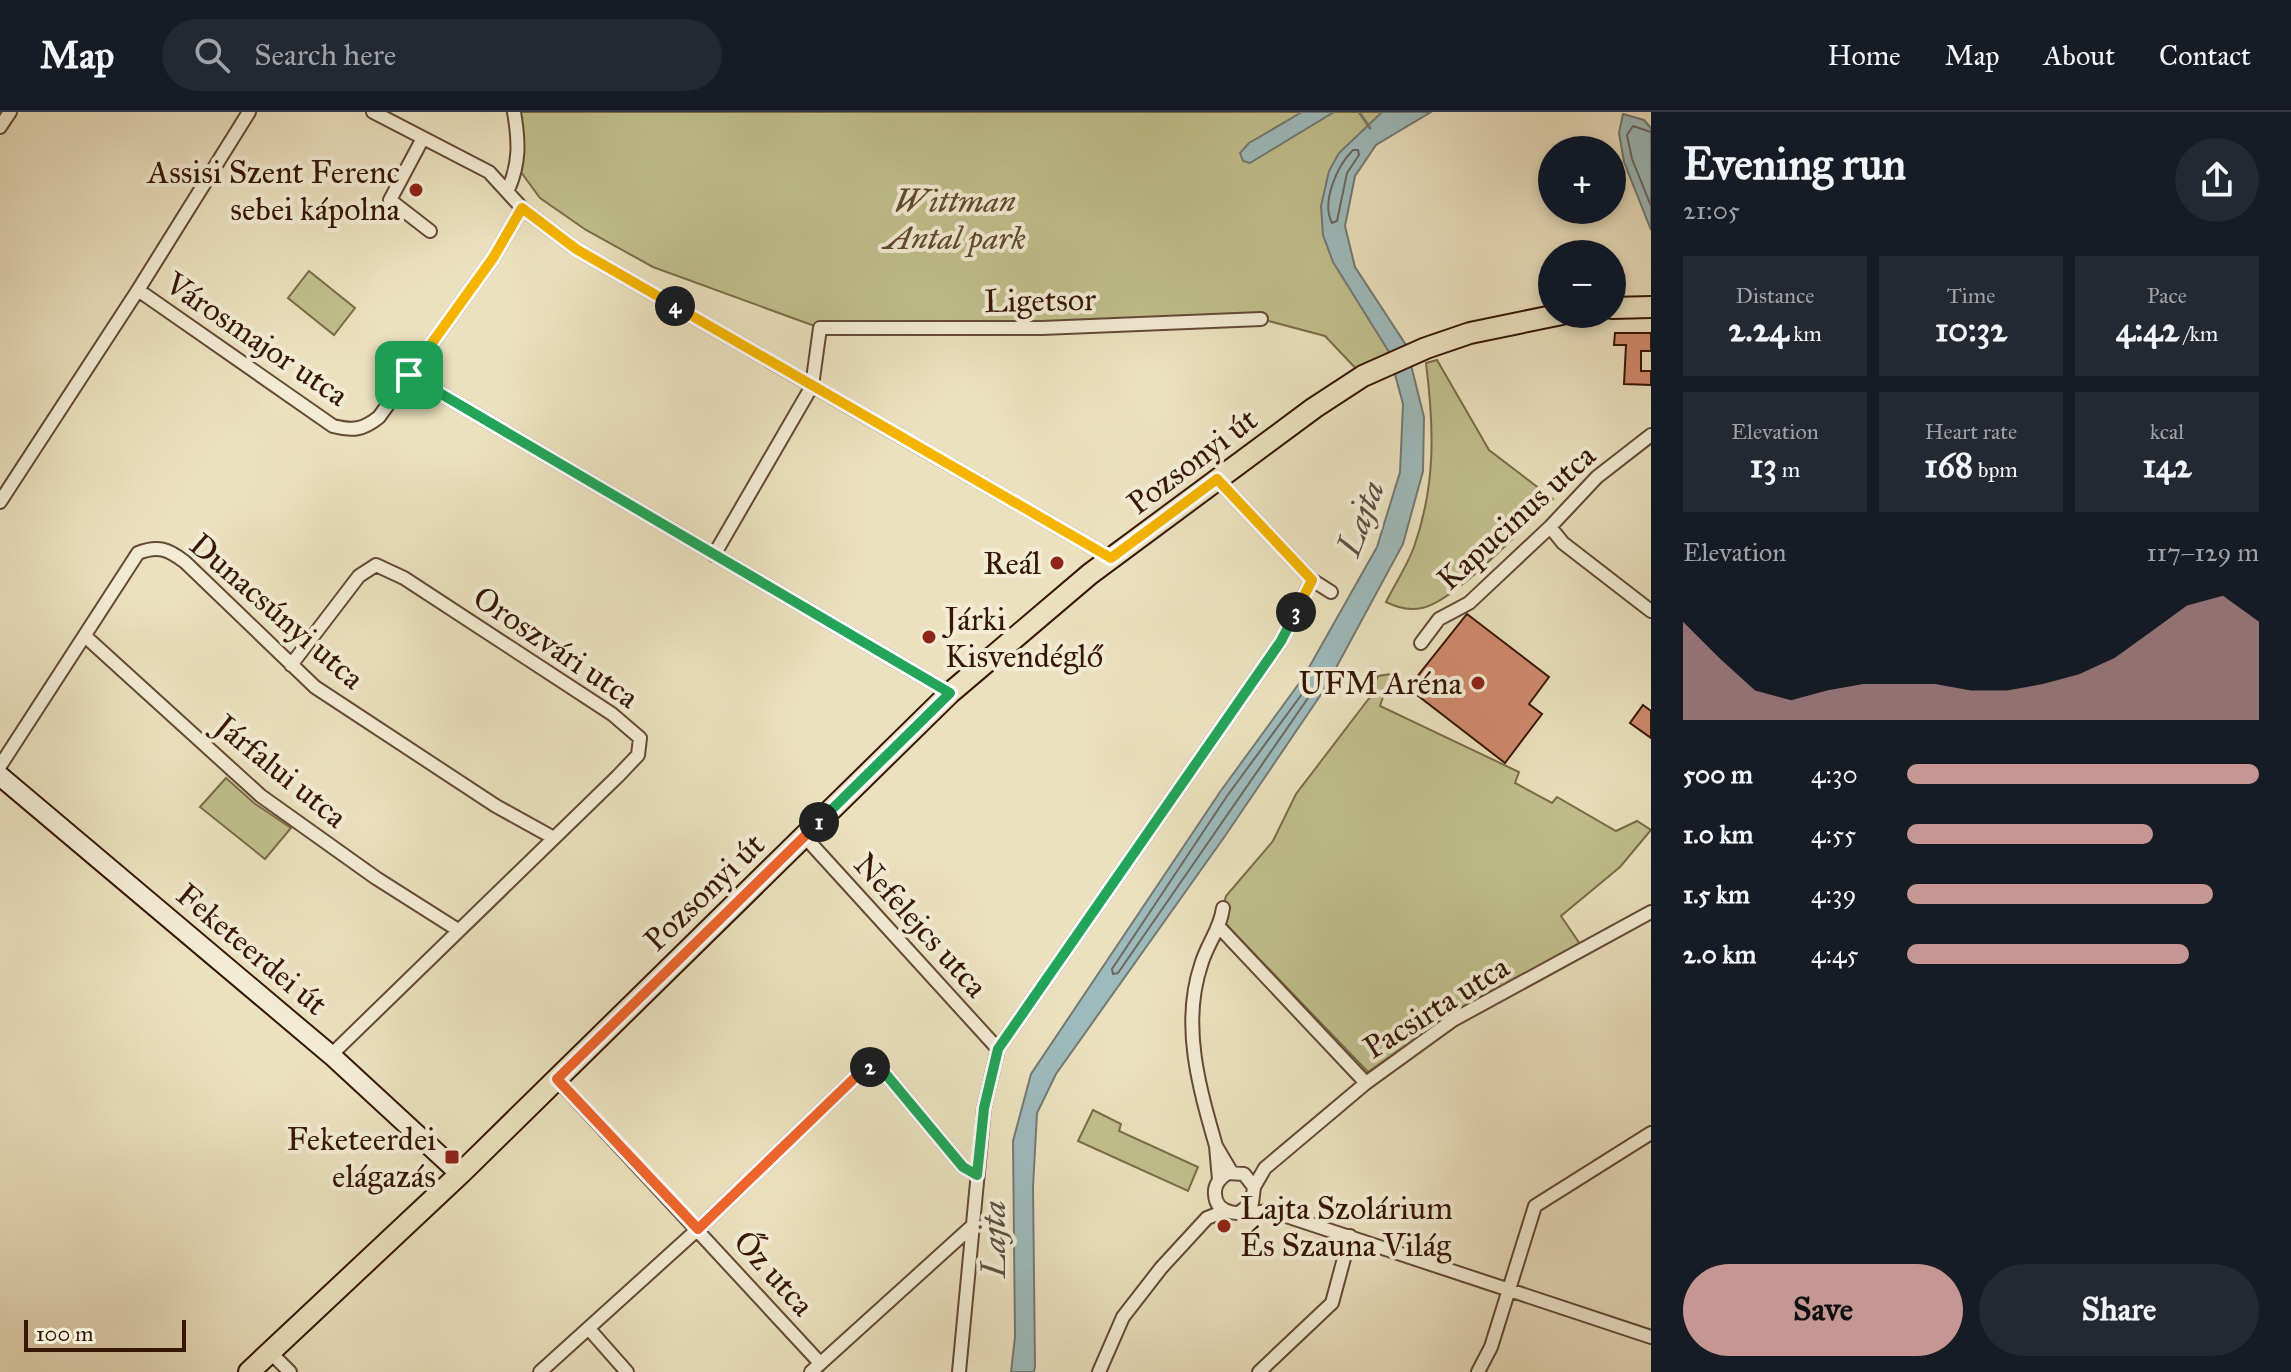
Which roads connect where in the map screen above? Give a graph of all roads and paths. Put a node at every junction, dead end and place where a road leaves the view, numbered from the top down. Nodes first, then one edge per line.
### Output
1 (10, 112) edge
2 (249, 112) edge
3 (373, 112) edge
4 (514, 112) edge
5 (0, 127) edge
6 (423, 138) junction
7 (508, 190) junction
8 (522, 208) junction
9 (430, 231) dead end
10 (138, 290) junction
11 (1651, 307) edge
12 (1626, 308) edge
13 (1538, 318) edge
14 (1261, 319) dead end
15 (409, 375) junction
16 (812, 386) junction
17 (1651, 435) edge
18 (1217, 479) junction
19 (0, 502) edge
20 (1550, 527) junction
21 (714, 555) junction
22 (1111, 558) junction
23 (1312, 580) junction
24 (1331, 592) dead end
25 (1651, 611) edge
26 (86, 637) junction
27 (1421, 643) dead end
28 (291, 665) junction
29 (950, 693) junction
30 (0, 766) edge
31 (0, 776) edge
32 (804, 836) junction
33 (552, 837) junction
34 (1223, 908) dead end
35 (1651, 912) edge
36 (1220, 928) junction
37 (458, 930) junction
38 (998, 1049) junction
39 (331, 1055) junction
40 (557, 1079) junction
41 (1366, 1083) junction
42 (1651, 1133) edge
43 (1216, 1146) junction
44 (1265, 1168) junction
45 (460, 1174) junction
46 (1238, 1174) junction
47 (977, 1175) junction
48 (1219, 1180) junction
49 (1255, 1191) junction
50 (1215, 1199) junction
51 (1225, 1211) junction
52 (1271, 1211) junction
53 (1240, 1212) junction
54 (1207, 1218) junction
55 (970, 1228) junction
56 (698, 1229) junction
57 (1350, 1236) junction
58 (1510, 1288) junction
59 (589, 1329) junction
60 (1651, 1337) edge
61 (270, 1352) junction
62 (816, 1368) edge
63 (249, 1372) edge
64 (290, 1372) edge
65 (540, 1372) edge
66 (627, 1372) edge
67 (959, 1372) edge
68 (1099, 1372) edge
69 (1259, 1372) edge
70 (1478, 1372) edge

1 - 5 street
2 - 10 street
3 - 6 street
4 - 7 street
6 - 7 street
6 - 9 street
7 - 8 street
8 - 15 street, Városmajor utca
8 - 16 street
10 - 15 street, Városmajor utca
10 - 19 street
11 - 12 main road
13 - 18 main road, Pozsonyi út
14 - 16 street, Ligetsor
15 - 21 street
16 - 21 street
16 - 22 street
17 - 20 street, Kapucinus utca
18 - 22 main road, Pozsonyi út
18 - 23 street
20 - 25 street
20 - 27 street, Kapucinus utca
21 - 29 street
22 - 29 main road, Pozsonyi út
23 - 24 street
23 - 38 street
26 - 28 street, Dunacsúnyi utca
26 - 30 street, Dunacsúnyi utca
26 - 37 street, Járfalui utca
28 - 33 street, Dunacsúnyi utca
28 - 33 street, Oroszvári utca
29 - 32 main road, Pozsonyi út
31 - 39 main road, Feketeerdei út
32 - 38 street, Nefelejcs utca
32 - 40 main road, Pozsonyi út
33 - 37 street, Oroszvári utca
34 - 36 street
35 - 41 street, Pacsirta utca
36 - 41 street
36 - 43 street
37 - 39 street, Oroszvári utca
38 - 47 street
39 - 45 main road, Feketeerdei út
40 - 45 main road, Pozsonyi út
40 - 56 street, Őz utca
41 - 44 street, Pacsirta utca
42 - 58 street
43 - 46 street
43 - 48 street
44 - 46 street
44 - 49 street
45 - 61 main road, Pozsonyi út
46 - 48 street
46 - 49 street
47 - 55 street
47 - 56 street
48 - 50 street
49 - 52 street
49 - 53 street
50 - 51 street
50 - 54 street
51 - 53 street
51 - 54 street
52 - 53 street
52 - 57 street
54 - 68 street
55 - 62 street
55 - 67 street
56 - 59 street
56 - 62 street, Őz utca
57 - 58 street
57 - 69 street
58 - 60 street
58 - 70 street
59 - 65 street
59 - 66 street
61 - 63 main road, Pozsonyi út
61 - 64 street

